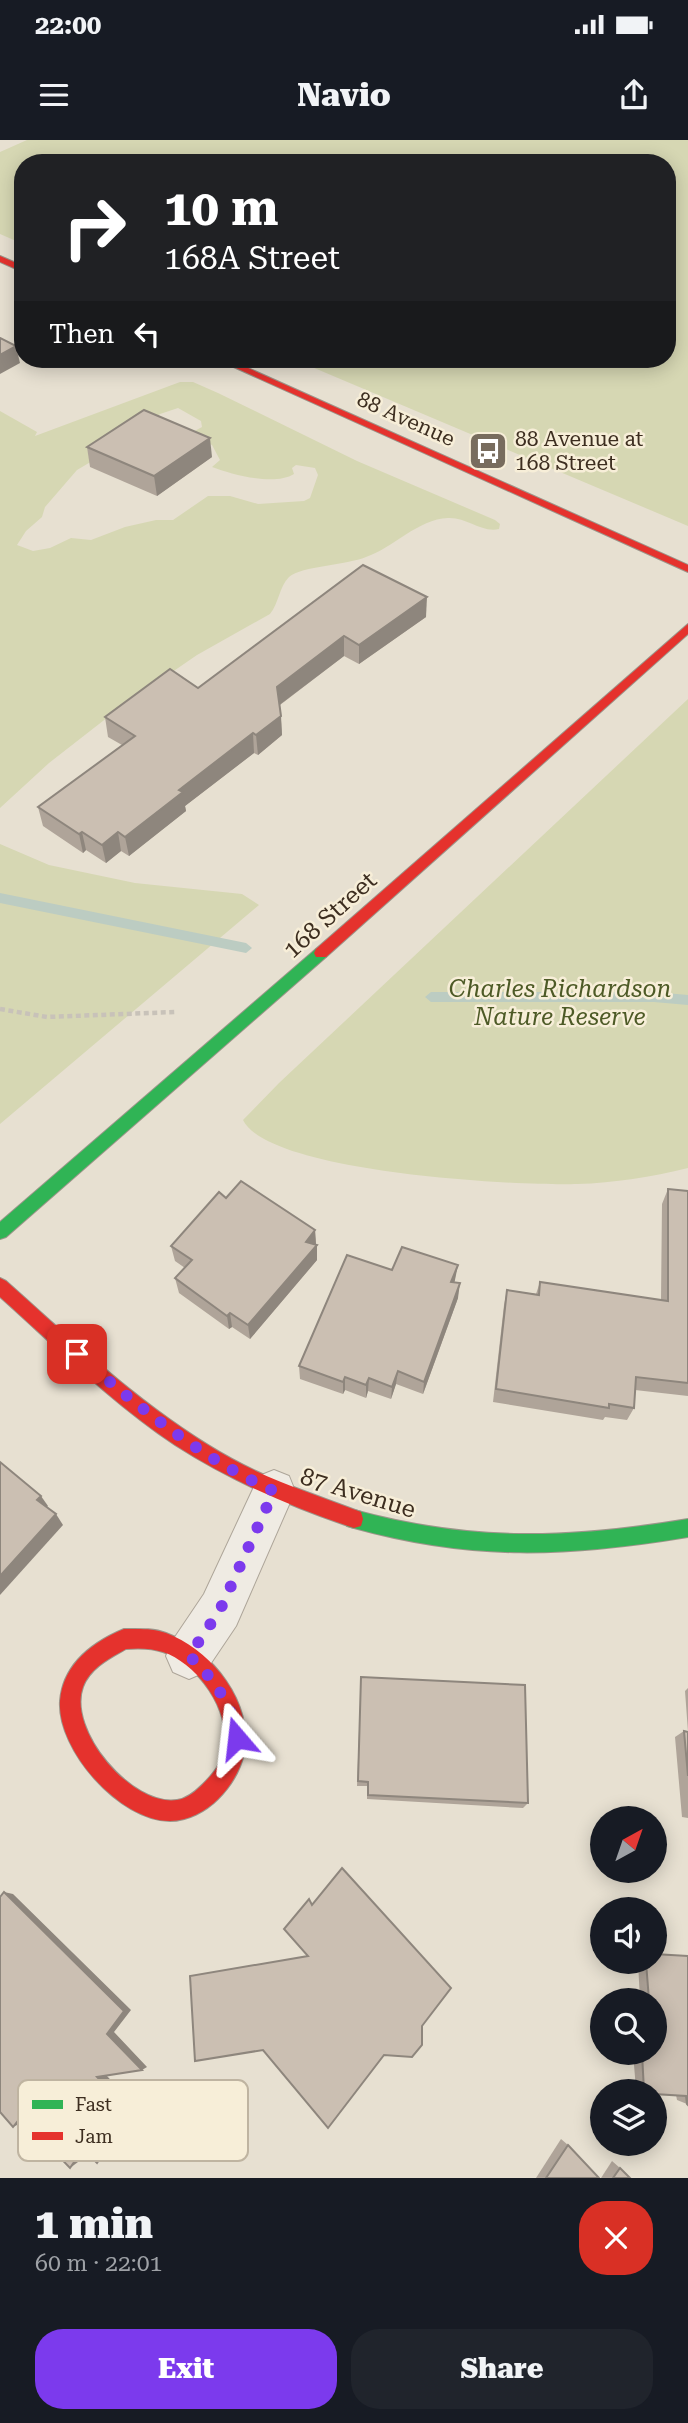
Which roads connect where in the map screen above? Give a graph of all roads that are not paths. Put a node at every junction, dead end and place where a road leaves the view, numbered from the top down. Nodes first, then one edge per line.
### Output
1 (241, 368) edge
2 (688, 569) edge
3 (688, 628) edge
4 (0, 1232) edge
5 (0, 1286) edge
6 (274, 1491) junction
7 (688, 1528) edge
8 (189, 1656) junction

1 - 2 main road, 88 Avenue
3 - 4 main road, 168 Street
5 - 6 main road, 87 Avenue
6 - 7 main road, 87 Avenue
6 - 8 street
8 - 8 main road

